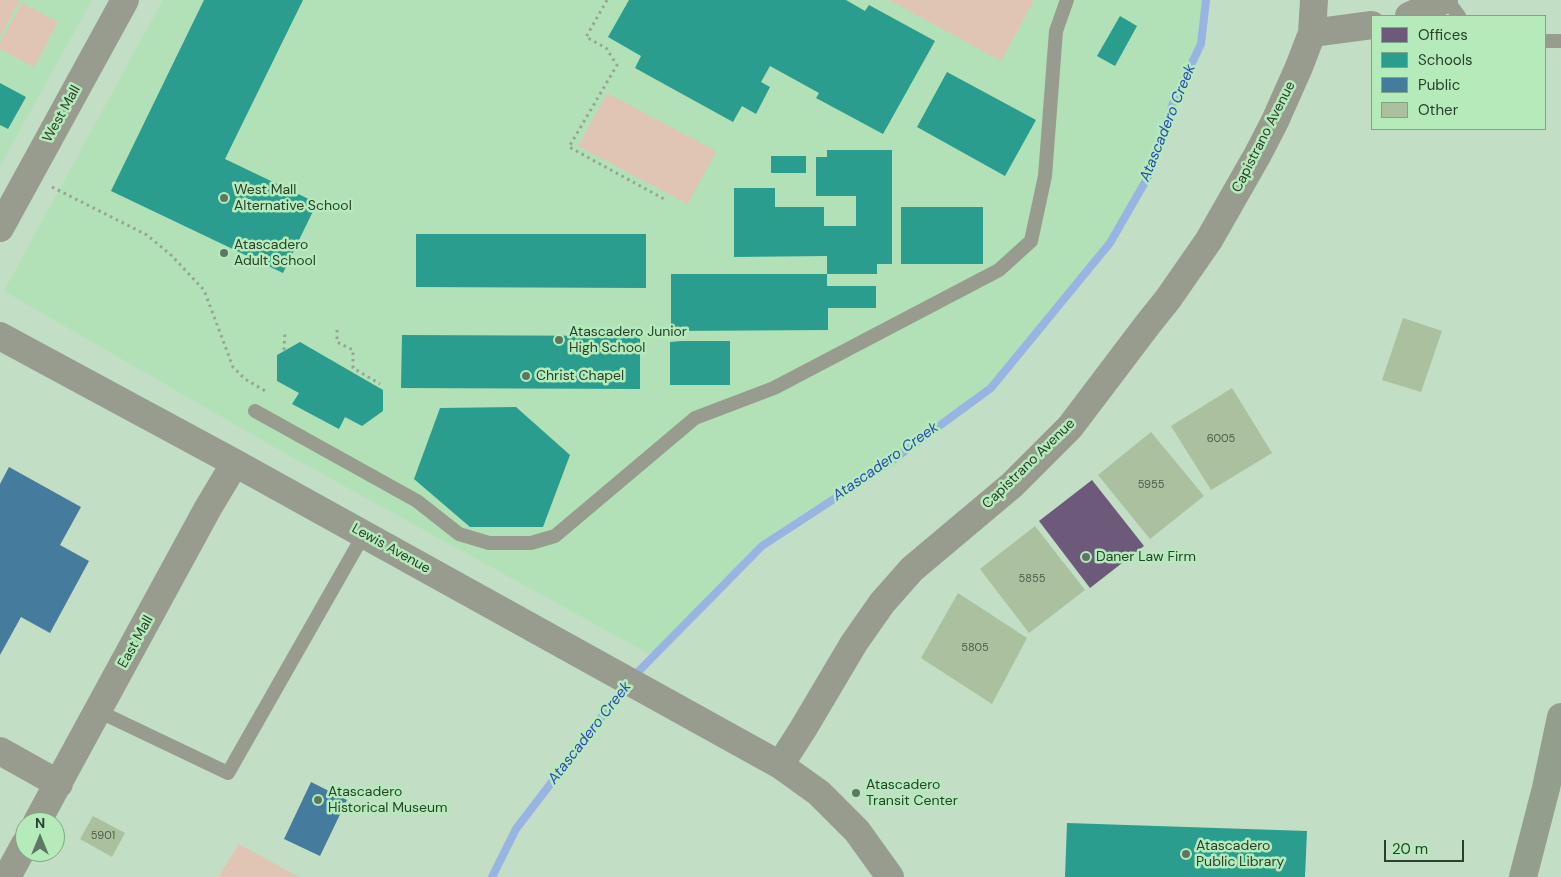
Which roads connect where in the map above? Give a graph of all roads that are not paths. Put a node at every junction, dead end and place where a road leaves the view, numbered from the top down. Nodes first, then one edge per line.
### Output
1 (125, 0) edge
2 (1067, 0) edge
3 (1314, 0) edge
4 (1446, 0) edge
5 (1415, 15) edge
6 (1458, 15) edge
7 (1371, 26) edge
8 (1312, 33) junction
9 (1546, 41) edge
10 (1561, 41) edge
11 (0, 228) edge
12 (0, 336) edge
13 (255, 412) dead end
14 (235, 463) junction
15 (364, 534) junction
16 (98, 711) junction
17 (1561, 717) edge
18 (0, 752) edge
19 (780, 766) junction
20 (59, 784) junction
21 (43, 812) edge
22 (15, 862) edge
23 (7, 877) edge
24 (890, 877) edge
25 (1523, 877) edge

1 - 11 street, West Mall
2 - 13 lane
3 - 8 street, Capistrano Avenue
4 - 5 street
4 - 6 lane
7 - 8 street
8 - 19 street, Capistrano Avenue
9 - 10 lane
12 - 14 street, Lewis Avenue
14 - 15 street, Lewis Avenue
14 - 16 street, East Mall
15 - 16 lane
15 - 19 street, Lewis Avenue
16 - 20 street, East Mall
17 - 25 main road
18 - 20 street
19 - 24 street
20 - 21 street, East Mall
22 - 23 street

